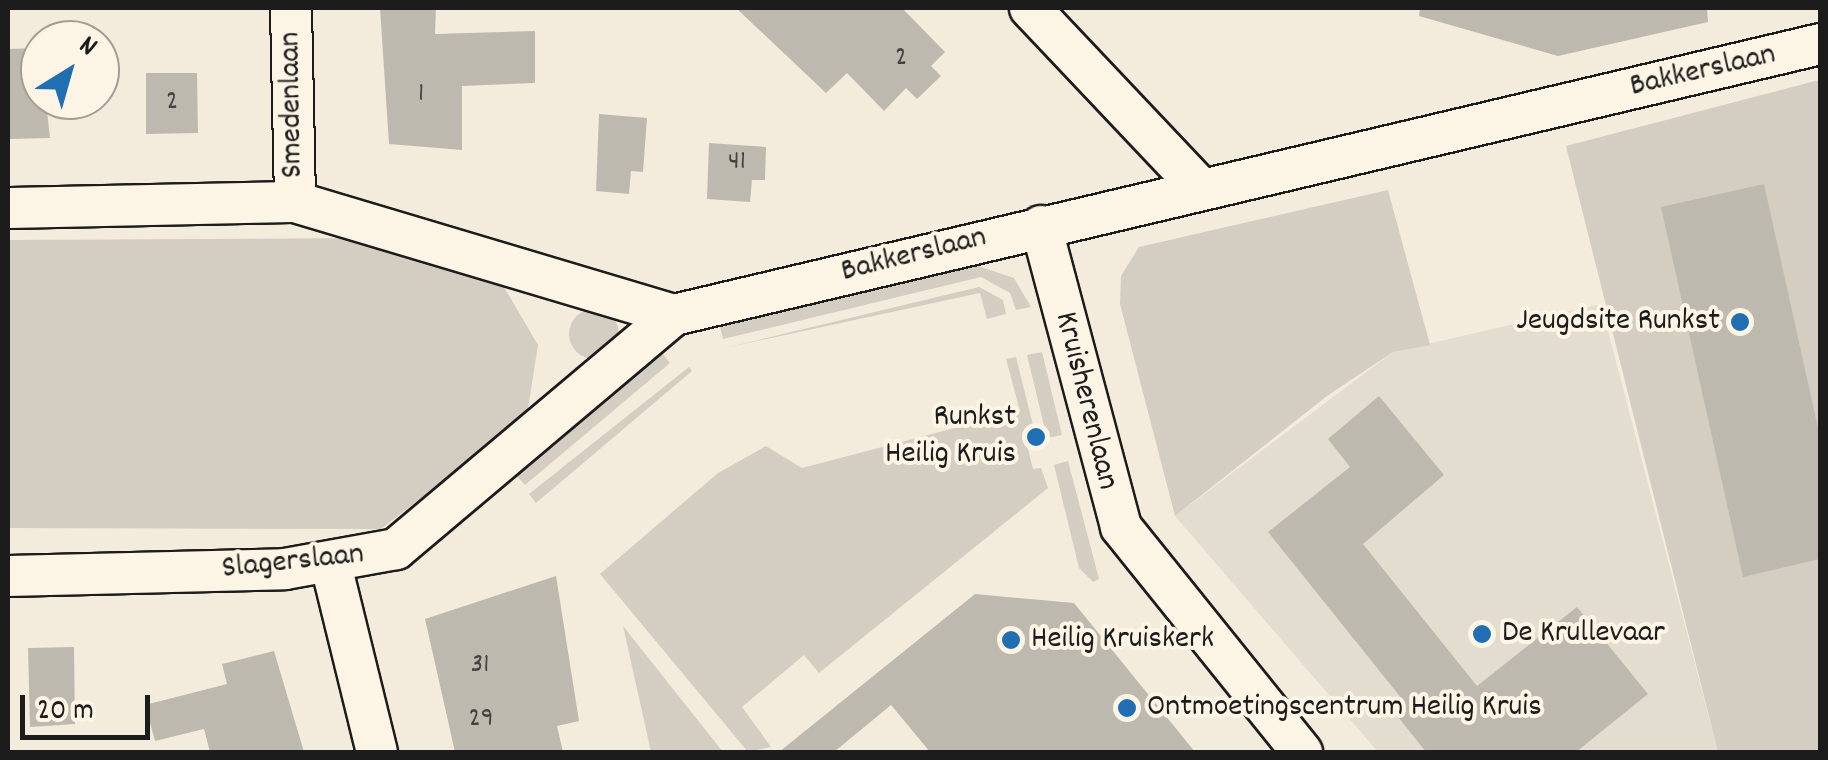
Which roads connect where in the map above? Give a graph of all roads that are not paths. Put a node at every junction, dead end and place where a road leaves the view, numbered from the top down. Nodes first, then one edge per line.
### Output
1 (291, 8) edge
2 (1030, 8) edge
3 (1820, 44) edge
4 (1200, 188) junction
5 (294, 202) junction
6 (8, 208) edge
7 (1041, 226) junction
8 (674, 315) junction
9 (331, 564) junction
10 (8, 576) edge
11 (377, 752) edge
12 (1302, 752) edge

1 - 5 street, Smedenlaan
2 - 4 street
3 - 4 street, Bakkerslaan
4 - 7 street, Bakkerslaan
5 - 6 street
5 - 8 street
7 - 8 street, Bakkerslaan
7 - 12 street, Kruisherenlaan
8 - 9 street, Slagerslaan
9 - 10 street, Slagerslaan
9 - 11 street

